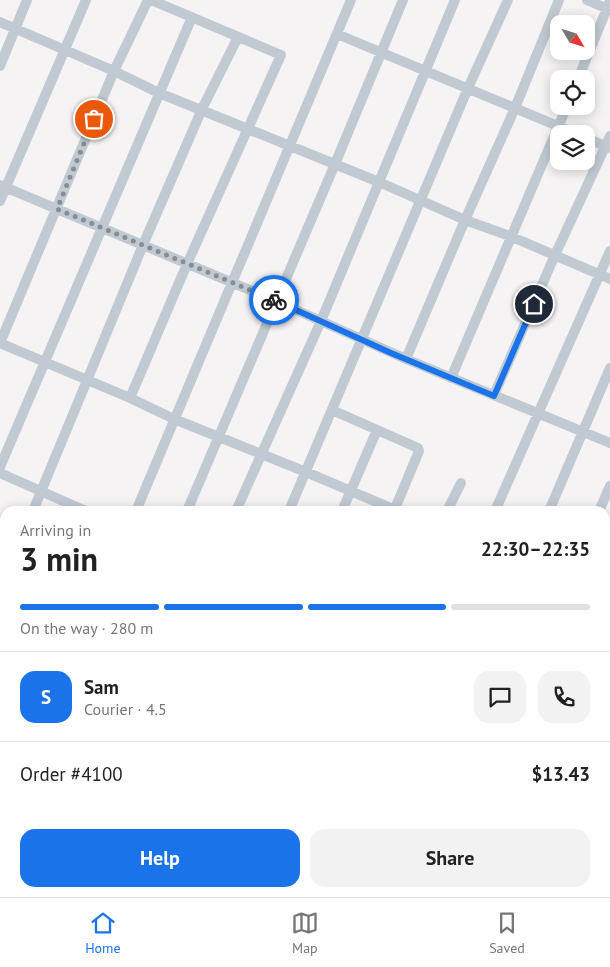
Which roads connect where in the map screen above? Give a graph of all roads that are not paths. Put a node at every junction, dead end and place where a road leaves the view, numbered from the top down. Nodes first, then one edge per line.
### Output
1 (27, 0) edge
2 (86, 0) edge
3 (149, 0) edge
4 (351, 0) edge
5 (403, 0) edge
6 (455, 0) edge
7 (508, 0) edge
8 (559, 0) edge
9 (587, 0) edge
10 (609, 7) edge
11 (192, 17) junction
12 (0, 22) edge
13 (16, 29) junction
14 (337, 34) junction
15 (238, 37) junction
16 (65, 50) junction
17 (381, 52) junction
18 (0, 66) edge
19 (582, 70) edge
20 (114, 71) junction
21 (425, 71) junction
22 (468, 88) junction
23 (159, 93) junction
24 (515, 108) junction
25 (202, 109) junction
26 (557, 125) edge
27 (248, 130) junction
28 (610, 136) edge
29 (595, 142) edge
30 (550, 146) edge
31 (290, 147) junction
32 (608, 147) edge
33 (335, 164) junction
34 (379, 182) junction
35 (3, 187) edge
36 (421, 200) junction
37 (0, 201) edge
38 (57, 209) junction
39 (465, 220) junction
40 (101, 228) junction
41 (510, 236) junction
42 (143, 245) junction
43 (610, 251) edge
44 (555, 255) junction
45 (186, 264) junction
46 (600, 275) junction
47 (610, 279) edge
48 (230, 282) junction
49 (276, 301) junction
50 (321, 321) junction
51 (362, 340) junction
52 (0, 343) edge
53 (406, 359) junction
54 (44, 361) junction
55 (610, 368) edge
56 (451, 378) junction
57 (87, 379) junction
58 (494, 396) junction
59 (130, 398) junction
60 (332, 410) junction
61 (538, 414) junction
62 (174, 419) junction
63 (377, 430) junction
64 (582, 433) junction
65 (218, 436) junction
66 (610, 443) edge
67 (261, 454) junction
68 (0, 467) edge
69 (306, 472) junction
70 (0, 473) edge
71 (461, 484) dead end
72 (610, 486) edge
73 (42, 491) junction
74 (351, 491) junction
75 (35, 506) edge
76 (74, 506) edge
77 (138, 506) edge
78 (189, 506) edge
79 (238, 506) edge
80 (291, 506) edge
81 (344, 506) edge
82 (384, 506) edge
83 (397, 506) edge
84 (450, 506) edge
85 (497, 506) edge
86 (551, 506) edge
87 (602, 506) edge

1 - 13 street
2 - 16 street
3 - 11 street
3 - 20 street
4 - 14 street
5 - 17 street
6 - 21 street
7 - 22 street
8 - 24 street
9 - 10 street
10 - 19 street
11 - 15 street
11 - 23 street
12 - 13 street
13 - 16 street
13 - 18 street
14 - 17 street
14 - 31 street
15 - 25 street
15 - 27 street
16 - 20 street
16 - 35 street
17 - 21 street
17 - 33 street
20 - 23 street
20 - 38 street
21 - 22 street
21 - 34 street
22 - 24 street
22 - 36 street
23 - 25 street
23 - 40 street
24 - 26 street
24 - 39 street
25 - 27 street
25 - 42 street
27 - 31 street
27 - 45 street
28 - 32 street
29 - 32 street
30 - 41 street
31 - 33 street
31 - 48 street
32 - 44 street
33 - 34 street
33 - 49 street
34 - 36 street
34 - 50 street
35 - 37 street
35 - 38 street
36 - 39 street
36 - 51 street
38 - 40 street
38 - 52 street
39 - 41 street
39 - 53 street
40 - 42 street
40 - 54 street
41 - 44 street
41 - 56 street
42 - 45 street
42 - 57 street
43 - 46 street
44 - 46 street
44 - 58 street
45 - 48 street
45 - 59 street
46 - 47 street
46 - 61 street
48 - 49 street
48 - 62 street
49 - 50 street
49 - 65 street
50 - 51 street
50 - 67 street
51 - 53 street
51 - 60 street
52 - 54 street
53 - 56 street
54 - 57 street
54 - 68 street
55 - 64 street
56 - 58 street
57 - 59 street
57 - 73 street
58 - 61 street
59 - 62 street
60 - 63 street
60 - 69 street
61 - 64 street
61 - 85 street
62 - 65 street
62 - 77 street
63 - 74 street
63 - 83 street
64 - 66 street
64 - 86 street
65 - 67 street
65 - 78 street
67 - 69 street
67 - 79 street
69 - 74 street
69 - 80 street
70 - 73 street
71 - 84 street
72 - 87 street
73 - 75 street
73 - 76 street
74 - 81 street
74 - 82 street

